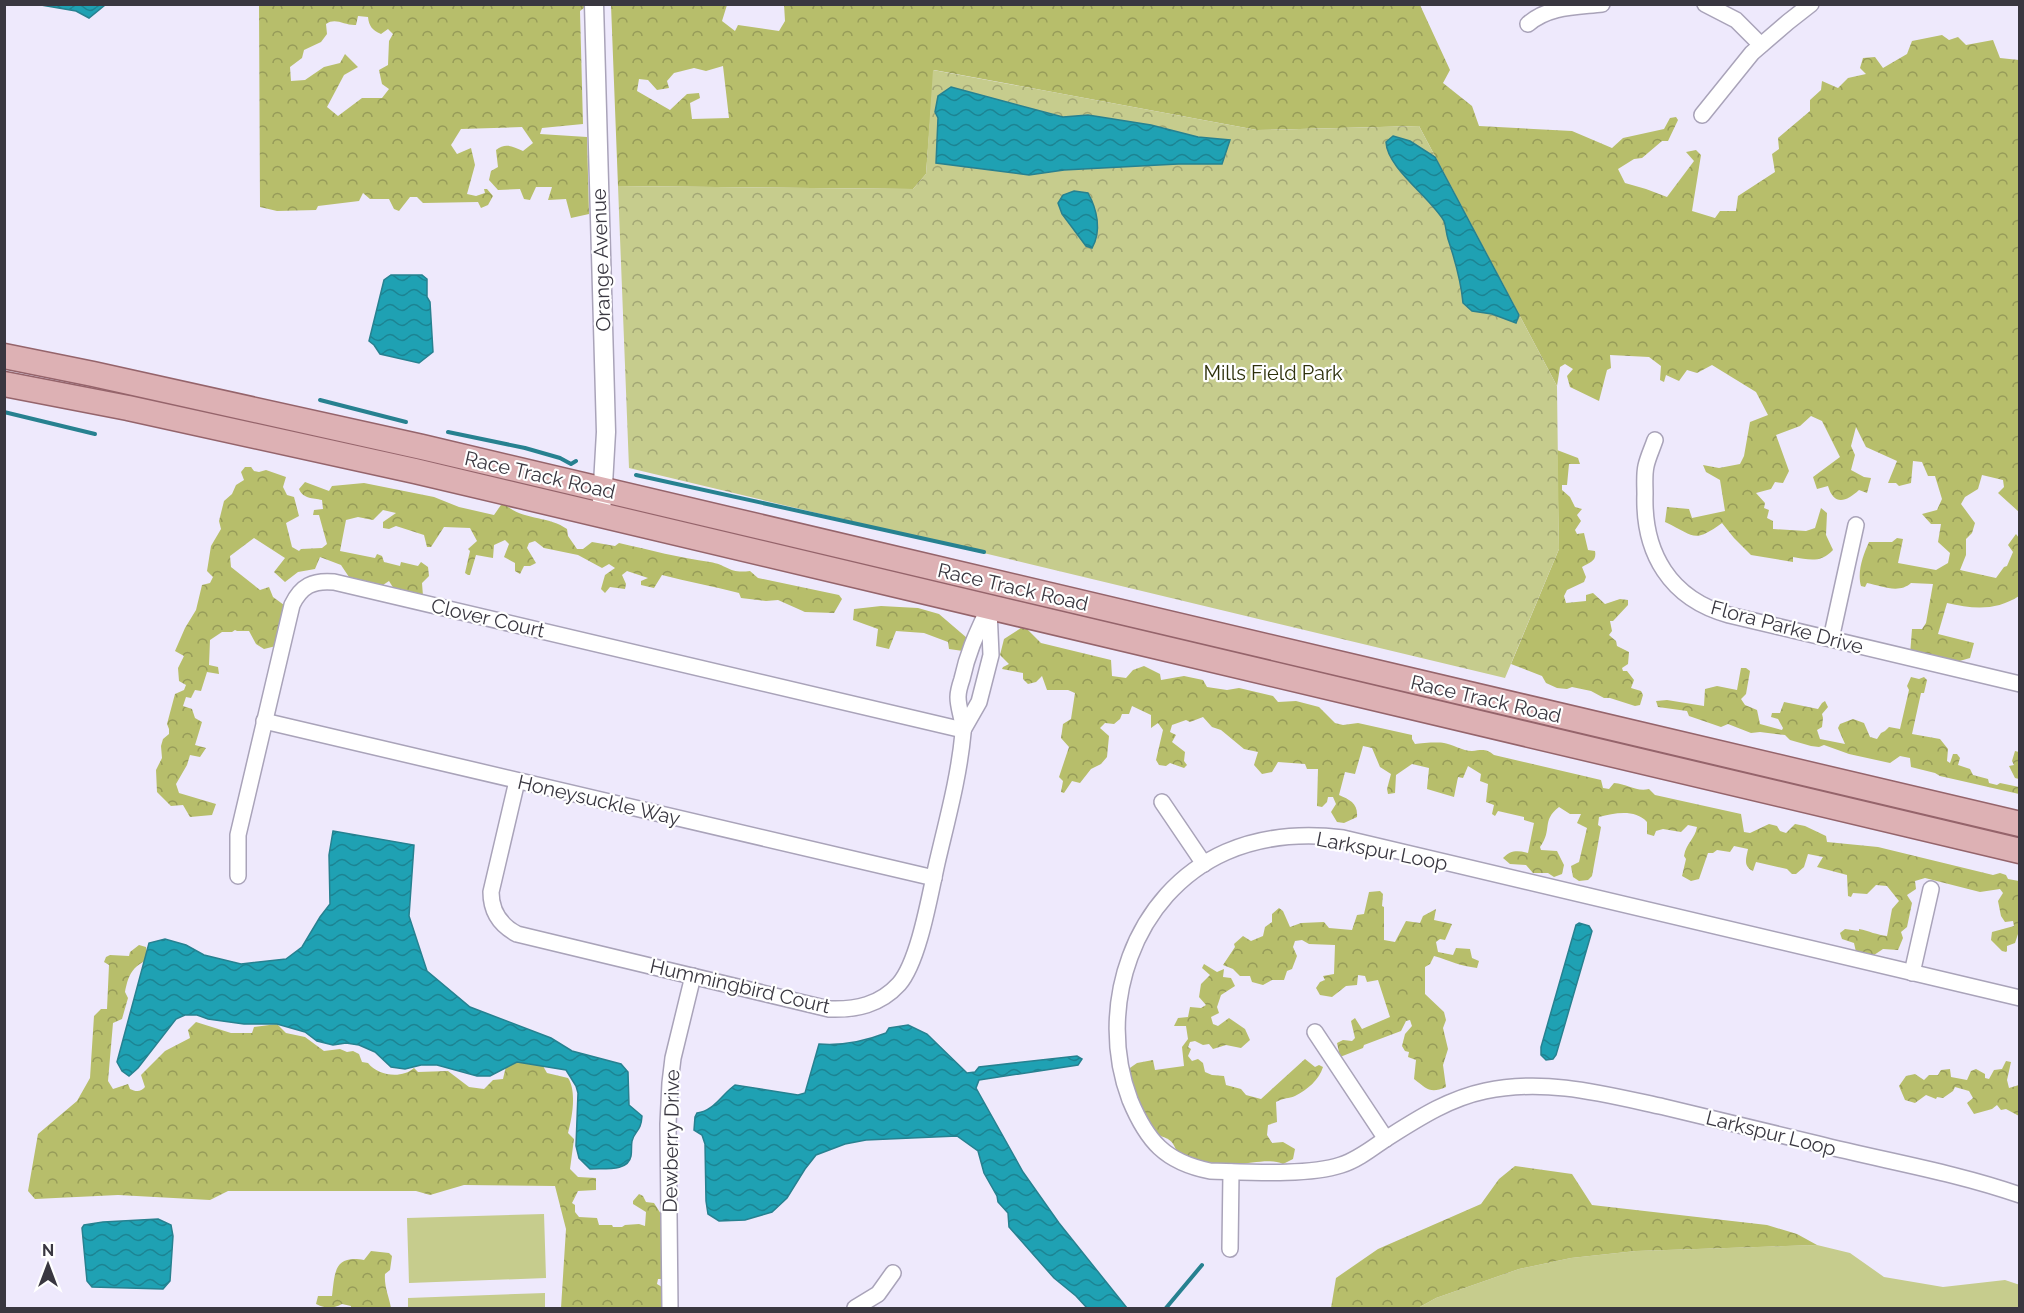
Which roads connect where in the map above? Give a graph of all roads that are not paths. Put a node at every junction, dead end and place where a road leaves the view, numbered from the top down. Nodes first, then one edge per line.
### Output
1 (594, 4) edge
2 (1602, 4) edge
3 (1705, 4) edge
4 (1811, 4) edge
5 (1528, 24) dead end
6 (1761, 45) junction
7 (1702, 115) dead end
8 (4, 356) edge
9 (134, 383) junction
10 (4, 384) edge
11 (216, 401) junction
12 (128, 408) junction
13 (210, 426) junction
14 (1656, 440) dead end
15 (603, 490) junction
16 (601, 516) junction
17 (1856, 525) dead end
18 (989, 607) junction
19 (1831, 639) junction
20 (2019, 684) edge
21 (264, 721) junction
22 (963, 730) junction
23 (518, 781) junction
24 (1162, 802) dead end
25 (2019, 824) edge
26 (2019, 851) edge
27 (1204, 864) junction
28 (238, 876) dead end
29 (934, 878) junction
30 (1931, 889) dead end
31 (1912, 973) junction
32 (693, 976) junction
33 (2019, 998) edge
34 (1315, 1032) dead end
35 (1386, 1139) junction
36 (1231, 1172) junction
37 (2019, 1195) edge
38 (1230, 1249) dead end
39 (893, 1273) dead end
40 (670, 1308) edge
41 (855, 1308) edge

1 - 15 street, Orange Avenue
2 - 5 street
3 - 6 street
4 - 6 street
6 - 7 street
8 - 9 main road, Race Track Road
9 - 11 main road, Race Track Road
9 - 12 main road
10 - 12 main road, Race Track Road
11 - 13 main road
11 - 15 main road, Race Track Road
12 - 13 main road, Race Track Road
13 - 16 main road, Race Track Road
14 - 19 street, Flora Parke Drive
15 - 16 street, Orange Avenue
15 - 25 main road, Race Track Road
16 - 18 main road, Race Track Road
17 - 19 street
18 - 22 street, Hummingbird Court
18 - 22 street, Hummingbird Court
18 - 26 main road, Race Track Road
19 - 20 street, Flora Parke Drive
21 - 22 street, Clover Court
21 - 23 street, Honeysuckle Way
21 - 28 street, Clover Court
22 - 29 street, Hummingbird Court
23 - 29 street, Honeysuckle Way
23 - 32 street, Hummingbird Court
24 - 27 street
27 - 31 street, Larkspur Loop
27 - 36 street, Larkspur Loop
29 - 32 street, Hummingbird Court
30 - 31 street
31 - 33 street, Larkspur Loop
32 - 40 street, Dewberry Drive
34 - 35 street
35 - 36 street, Larkspur Loop
35 - 37 street, Larkspur Loop
36 - 38 street
39 - 41 street

